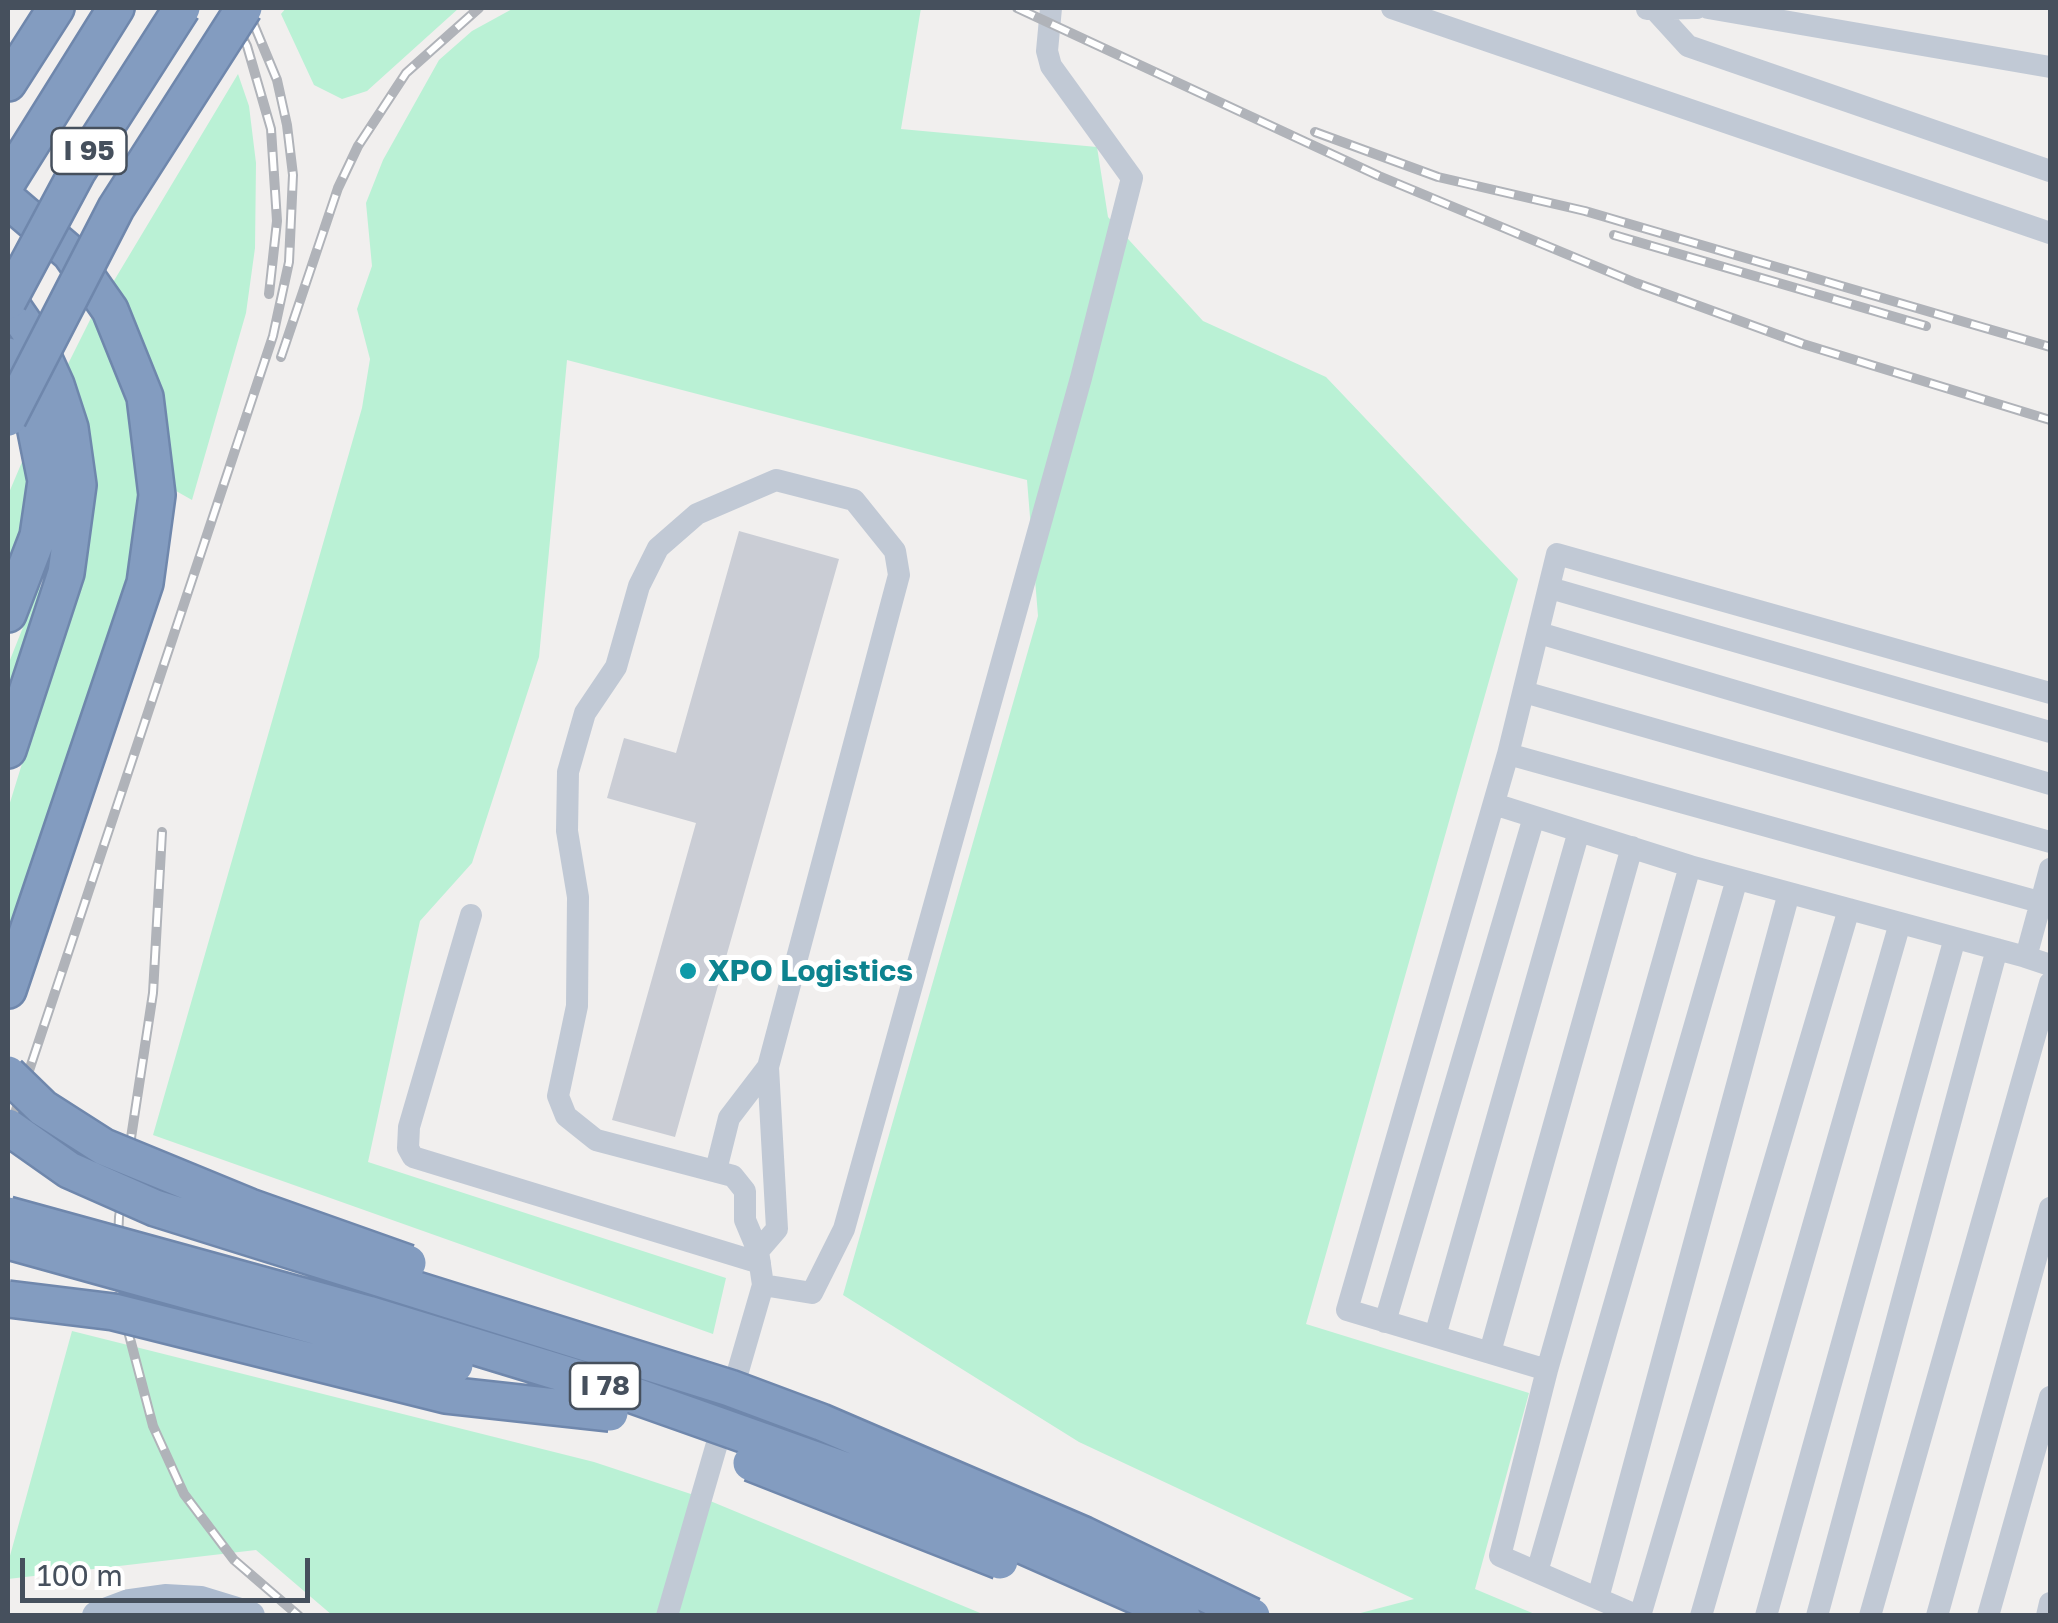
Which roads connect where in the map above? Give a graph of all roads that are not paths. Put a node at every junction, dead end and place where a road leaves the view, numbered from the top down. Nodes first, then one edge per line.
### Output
1 (56, 8) edge
2 (116, 8) edge
3 (182, 8) edge
4 (244, 8) edge
5 (1051, 8) edge
6 (1392, 8) edge
7 (1697, 8) edge
8 (1708, 8) edge
9 (1651, 10) edge
10 (1438, 14) edge
11 (2050, 67) edge
12 (8, 84) edge
13 (2050, 171) edge
14 (8, 181) edge
15 (8, 200) edge
16 (2050, 233) edge
17 (8, 300) edge
18 (8, 356) edge
19 (8, 418) edge
20 (1550, 588) junction
21 (8, 614) edge
22 (1539, 633) junction
23 (1524, 692) junction
24 (2050, 693) edge
25 (2050, 732) edge
26 (8, 750) edge
27 (1508, 754) junction
28 (2050, 784) edge
29 (1494, 804) junction
30 (1534, 817) junction
31 (1579, 831) junction
32 (2050, 842) edge
33 (1632, 848) junction
34 (1690, 866) junction
35 (2050, 870) edge
36 (1737, 878) junction
37 (1789, 892) junction
38 (2046, 903) edge
39 (1849, 909) junction
40 (471, 915) dead end
41 (1900, 923) junction
42 (1955, 938) junction
43 (1997, 950) junction
44 (2026, 958) junction
45 (2050, 964) edge
46 (2050, 983) edge
47 (8, 990) edge
48 (768, 1067) junction
49 (8, 1074) edge
50 (8, 1126) edge
51 (716, 1170) junction
52 (2050, 1208) edge
53 (8, 1215) edge
54 (8, 1242) edge
55 (8, 1261) edge
56 (760, 1266) junction
57 (8, 1299) edge
58 (240, 1306) junction
59 (1386, 1322) junction
60 (1434, 1336) junction
61 (1490, 1352) junction
62 (1548, 1370) junction
63 (730, 1388) junction
64 (2050, 1398) edge
65 (610, 1413) junction
66 (1537, 1572) junction
67 (1598, 1598) junction
68 (2050, 1603) edge
69 (98, 1616) edge
70 (250, 1616) edge
71 (668, 1616) edge
72 (1124, 1616) edge
73 (1182, 1616) edge
74 (1252, 1616) edge
75 (1639, 1616) edge
76 (1701, 1616) edge
77 (1766, 1616) edge
78 (1818, 1616) edge
79 (1870, 1616) edge
80 (1937, 1616) edge
81 (1988, 1616) edge
82 (2047, 1616) edge

1 - 12 highway
2 - 14 highway, I 95
3 - 17 highway, I 95, bridge
4 - 19 highway, bridge
5 - 56 lane
6 - 10 lane
7 - 9 lane
8 - 11 lane
9 - 13 lane
10 - 16 lane
15 - 47 highway
17 - 26 highway
18 - 21 highway
20 - 22 lane
20 - 24 lane
20 - 25 lane
22 - 23 lane
22 - 28 lane
23 - 27 lane
23 - 32 lane
27 - 29 lane
27 - 38 lane
29 - 30 lane
29 - 59 lane
30 - 31 lane
30 - 59 lane
31 - 33 lane
31 - 60 lane
33 - 34 lane
33 - 61 lane
34 - 36 lane
34 - 62 lane
35 - 38 lane
36 - 37 lane
36 - 66 lane
37 - 39 lane
37 - 67 lane
38 - 44 lane
39 - 41 lane
39 - 75 lane
40 - 56 lane
41 - 42 lane
41 - 76 lane
42 - 43 lane
42 - 77 lane
43 - 44 lane
43 - 78 lane
44 - 45 lane
46 - 79 lane
48 - 51 lane
48 - 51 lane
48 - 56 lane
49 - 63 highway, bridge
50 - 63 highway, bridge
51 - 56 lane
52 - 80 lane
53 - 73 highway, I 78, bridge
54 - 58 highway, I 78, bridge
55 - 58 highway, bridge
56 - 71 lane
57 - 65 highway, bridge
58 - 65 highway, I 78, bridge
59 - 60 lane
60 - 61 lane
61 - 62 lane
62 - 66 lane
63 - 74 highway, bridge
64 - 81 lane
65 - 72 highway, I 78, bridge
66 - 67 lane
67 - 75 lane
68 - 82 lane
69 - 70 main road

